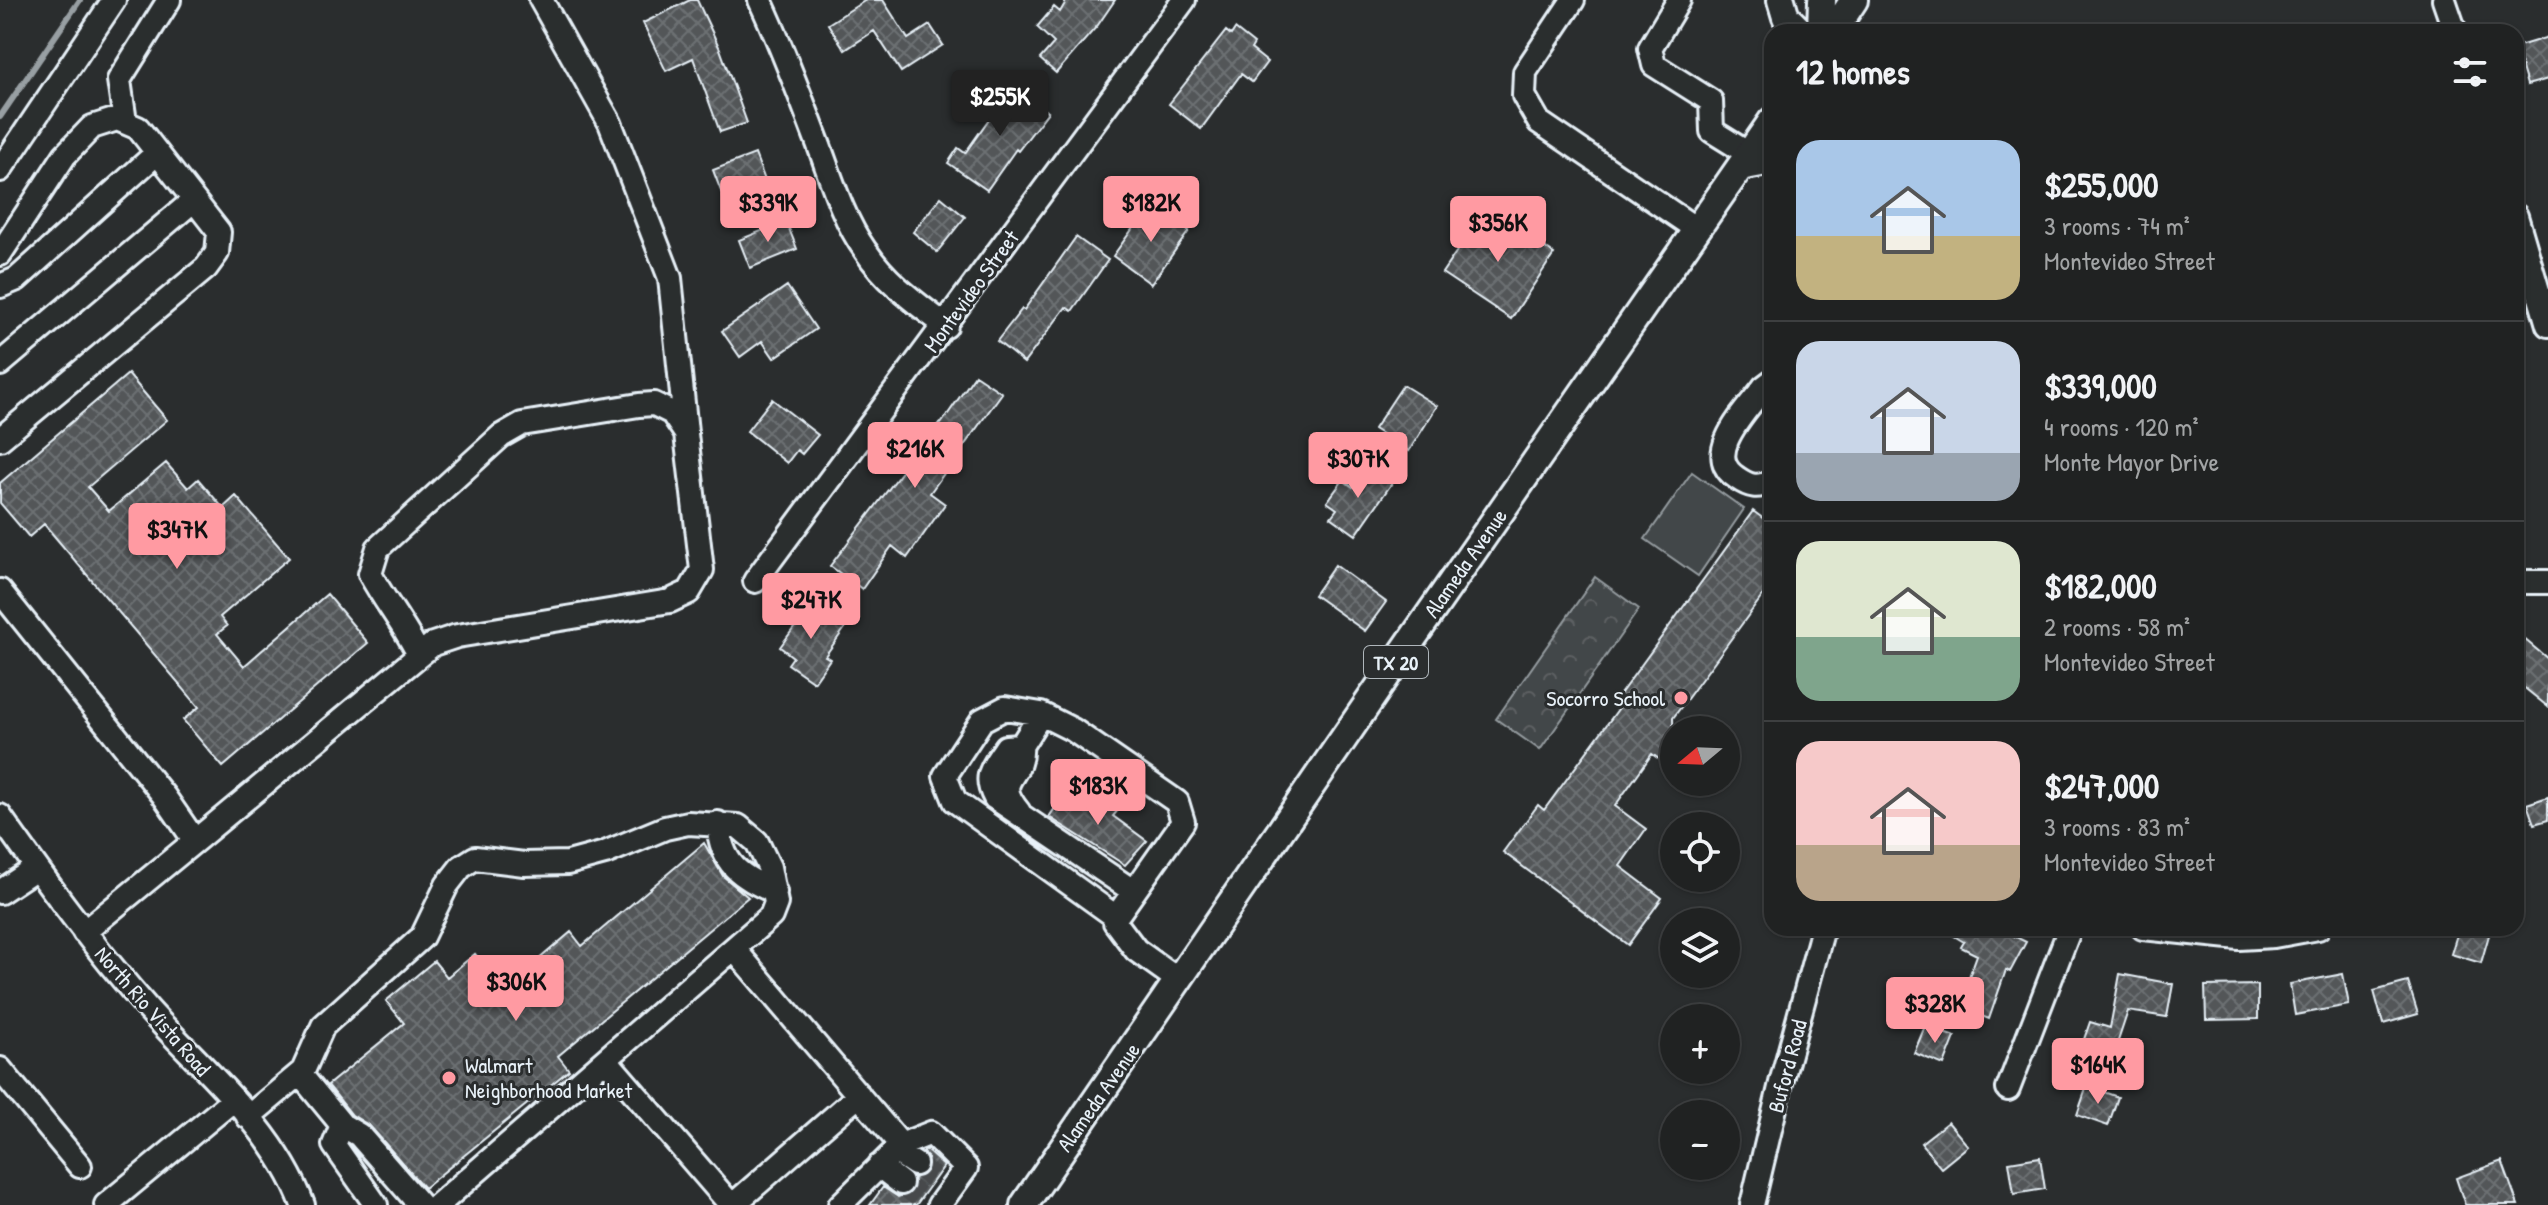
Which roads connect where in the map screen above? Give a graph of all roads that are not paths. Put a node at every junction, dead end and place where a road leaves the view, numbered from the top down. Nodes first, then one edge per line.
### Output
1 (114, 0) edge
2 (169, 0) edge
3 (541, 0) edge
4 (1184, 0) edge
5 (1573, 0) edge
6 (1679, 0) edge
7 (1781, 0) edge
8 (1822, 0) edge
9 (1854, 0) edge
10 (2444, 0) edge
11 (765, 2) edge
12 (1793, 24) edge
13 (1821, 24) edge
14 (1838, 24) edge
15 (2452, 24) edge
16 (125, 122) junction
17 (1764, 138) edge
18 (157, 153) junction
19 (1754, 160) edge
20 (0, 170) edge
21 (194, 200) junction
22 (1696, 229) junction
23 (2524, 243) edge
24 (0, 254) edge
25 (0, 286) edge
26 (2548, 325) edge
27 (946, 326) junction
28 (0, 364) edge
29 (1764, 387) edge
30 (686, 434) junction
31 (0, 439) edge
32 (1764, 485) edge
33 (755, 581) dead end
34 (2524, 582) edge
35 (2548, 582) edge
36 (0, 591) edge
37 (419, 655) junction
38 (1041, 714) junction
39 (0, 816) edge
40 (718, 823) junction
41 (195, 841) junction
42 (36, 868) junction
43 (1133, 891) junction
44 (0, 892) edge
45 (775, 892) junction
46 (1116, 917) junction
47 (84, 932) junction
48 (1821, 936) edge
49 (2067, 936) edge
50 (2220, 936) edge
51 (2274, 936) edge
52 (734, 949) junction
53 (1178, 980) junction
54 (606, 1060) junction
55 (0, 1069) edge
56 (300, 1074) junction
57 (2008, 1089) dead end
58 (859, 1095) junction
59 (233, 1100) junction
60 (248, 1117) junction
61 (342, 1125) junction
62 (892, 1154) junction
63 (915, 1164) tunnel mouth
64 (80, 1166) dead end
65 (901, 1183) tunnel mouth
66 (935, 1195) edge
67 (843, 1204) edge
68 (106, 1205) edge
69 (303, 1205) edge
70 (376, 1205) edge
71 (420, 1205) edge
72 (438, 1205) edge
73 (732, 1205) edge
74 (1024, 1205) edge
75 (1752, 1205) edge

1 - 20 street
2 - 16 street
3 - 30 street
4 - 27 street, Montevideo Street
5 - 22 street
6 - 19 street
7 - 12 main road
8 - 13 main road
9 - 14 main road
10 - 15 street
11 - 27 street
16 - 18 street
16 - 24 street
17 - 19 main road, Alameda Avenue / TX 20
18 - 21 street
18 - 25 street
19 - 22 main road, Alameda Avenue / TX 20
21 - 28 street
21 - 31 street
22 - 53 main road, Alameda Avenue / TX 20
23 - 26 street
27 - 33 street, Montevideo Street
29 - 32 street
30 - 37 street
30 - 37 street
34 - 35 street
36 - 41 street
37 - 41 street
38 - 43 street
38 - 43 street
38 - 46 street
39 - 42 street, North Rio Vista Road
40 - 45 street
40 - 45 street
40 - 56 street
41 - 47 street
42 - 44 street
42 - 47 street, North Rio Vista Road
43 - 46 street
45 - 52 street
46 - 53 street
47 - 59 street, North Rio Vista Road
48 - 75 street, Buford Road
49 - 57 street
50 - 51 street
52 - 54 street
52 - 58 street
53 - 74 main road, Alameda Avenue / TX 20
54 - 72 street
54 - 73 street
55 - 64 street
56 - 60 street
56 - 61 street
58 - 62 street
58 - 73 street
59 - 60 street, North Rio Vista Road
59 - 68 street
60 - 69 street, North Rio Vista Road
61 - 70 street
61 - 71 street
62 - 63 street
62 - 65 street
62 - 66 street
62 - 67 street

